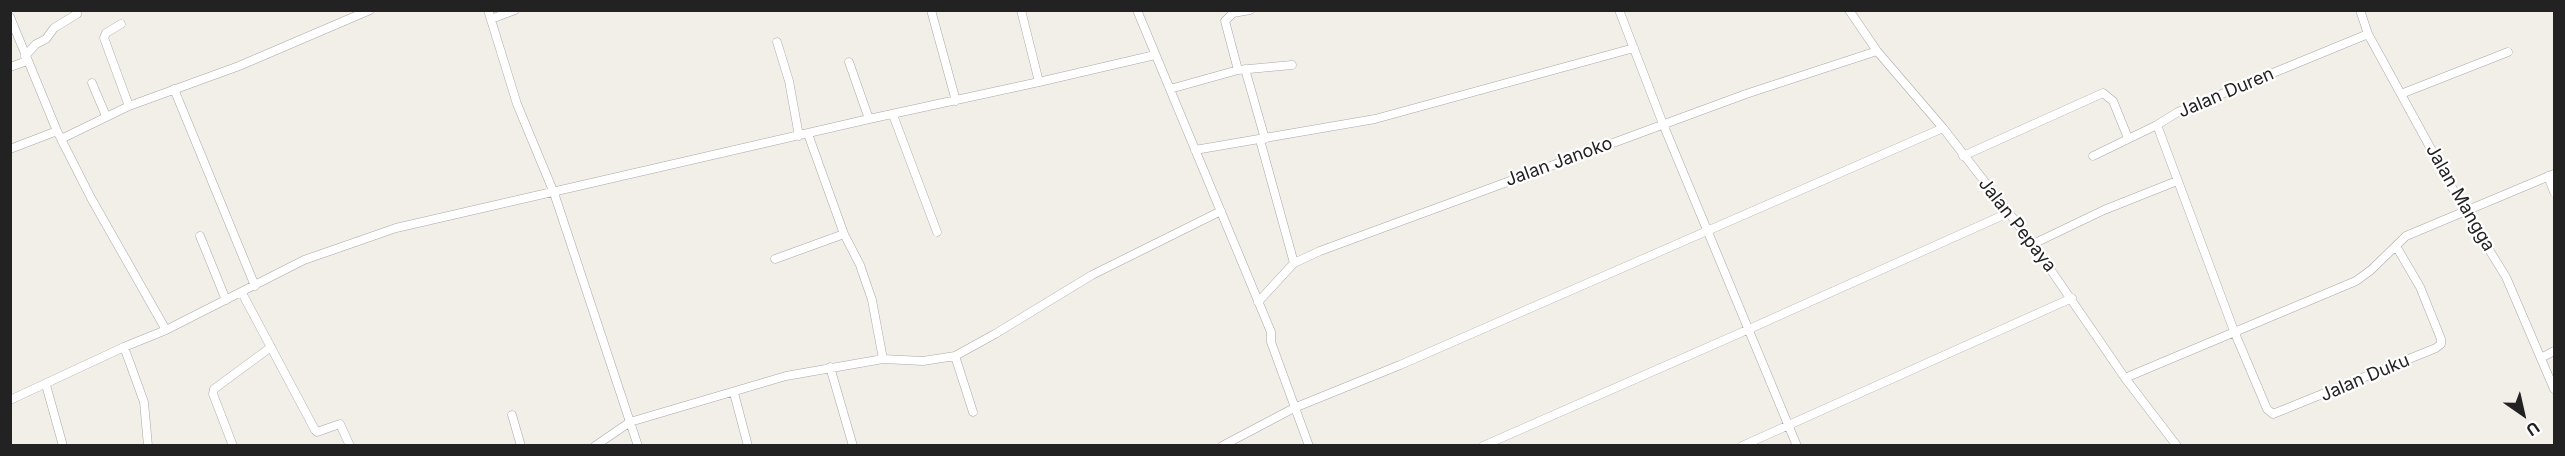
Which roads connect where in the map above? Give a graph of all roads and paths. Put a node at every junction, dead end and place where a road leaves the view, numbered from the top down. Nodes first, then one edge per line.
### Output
1 (76, 10) edge
2 (370, 10) edge
3 (488, 10) edge
4 (515, 10) edge
5 (931, 10) edge
6 (1021, 10) edge
7 (1137, 10) edge
8 (1250, 10) edge
9 (1619, 10) edge
10 (1849, 10) edge
11 (2360, 10) edge
12 (10, 17) edge
13 (491, 20) junction
14 (121, 24) dead end
15 (2368, 34) junction
16 (13, 35) edge
17 (777, 42) dead end
18 (1634, 48) junction
19 (1876, 51) junction
20 (2508, 52) dead end
21 (1155, 55) junction
22 (26, 58) junction
23 (849, 63) dead end
24 (1292, 65) dead end
25 (10, 67) edge
26 (1241, 70) junction
27 (1039, 82) junction
28 (92, 83) dead end
29 (174, 89) junction
30 (1170, 89) junction
31 (2401, 94) junction
32 (956, 101) junction
33 (129, 106) junction
34 (893, 115) junction
35 (106, 117) junction
36 (869, 119) junction
37 (1663, 124) junction
38 (2157, 124) junction
39 (1943, 128) junction
40 (57, 131) junction
41 (803, 135) junction
42 (2128, 138) junction
43 (62, 139) junction
44 (1262, 140) junction
45 (10, 149) edge
46 (1195, 150) junction
47 (1964, 156) junction
48 (2093, 156) dead end
49 (2551, 175) edge
50 (2177, 181) junction
51 (2554, 192) edge
52 (554, 193) junction
53 (1221, 211) junction
54 (2465, 211) junction
55 (2008, 213) junction
56 (1707, 231) junction
57 (937, 232) dead end
58 (844, 234) junction
59 (200, 236) dead end
60 (2033, 244) junction
61 (2396, 246) junction
62 (775, 259) dead end
63 (1294, 263) junction
64 (255, 286) junction
65 (242, 292) junction
66 (2072, 298) junction
67 (226, 300) junction
68 (1258, 302) junction
69 (166, 330) junction
70 (1747, 330) junction
71 (2234, 331) junction
72 (271, 346) junction
73 (124, 347) junction
74 (2554, 351) edge
75 (955, 356) junction
76 (883, 358) junction
77 (2541, 358) junction
78 (830, 367) junction
79 (2125, 378) junction
80 (46, 385) junction
81 (2554, 389) edge
82 (734, 393) junction
83 (10, 400) edge
84 (1294, 408) junction
85 (973, 412) dead end
86 (512, 415) dead end
87 (630, 422) junction
88 (1788, 426) junction
89 (63, 446) edge
90 (148, 446) edge
91 (233, 446) edge
92 (350, 446) edge
93 (521, 446) edge
94 (595, 446) edge
95 (638, 446) edge
96 (748, 446) edge
97 (854, 446) edge
98 (1222, 446) edge
99 (1309, 446) edge
100 (1483, 446) edge
101 (1742, 446) edge
102 (1797, 446) edge
103 (2177, 446) edge

1 - 22 street
2 - 29 street
3 - 13 street
4 - 13 street
5 - 32 street
6 - 27 street
7 - 21 street
8 - 26 street
9 - 18 street
10 - 19 street, Jalan Pepaya
11 - 15 street, Jalan Mangga
12 - 16 street
13 - 52 street
14 - 33 street
15 - 31 street, Jalan Mangga
15 - 38 street, Jalan Duren
16 - 22 street
17 - 41 street
18 - 37 street
18 - 44 street
19 - 37 street, Jalan Janoko
19 - 39 street, Jalan Pepaya
20 - 31 street
21 - 27 street
21 - 30 street
22 - 25 street
22 - 40 street
23 - 36 street
24 - 26 street
26 - 30 street
26 - 44 street
27 - 32 street
28 - 35 street
29 - 33 street
29 - 64 street
30 - 46 street
31 - 54 street, Jalan Mangga
32 - 34 street
33 - 35 street
34 - 36 street
34 - 57 street
35 - 43 street
36 - 41 street
37 - 56 street
37 - 63 street, Jalan Janoko
38 - 42 street
38 - 50 street, Jalan Duren
39 - 47 street, Jalan Pepaya
39 - 56 street
40 - 43 street
40 - 45 street
41 - 52 street
41 - 58 street
42 - 47 street
42 - 48 street
43 - 69 street
44 - 46 street
44 - 63 street
46 - 53 street
47 - 55 street, Jalan Pepaya
49 - 51 street
49 - 54 street
50 - 60 street
50 - 71 street, Jalan Duren
52 - 64 street
52 - 87 street
53 - 68 street
53 - 75 street
54 - 61 street
54 - 77 street, Jalan Mangga
55 - 60 street, Jalan Pepaya
55 - 70 street
56 - 70 street
56 - 84 street
58 - 62 street
58 - 76 street
59 - 67 street
60 - 66 street, Jalan Pepaya
61 - 71 street
61 - 71 street, Jalan Duku
63 - 68 street, Jalan Janoko
64 - 65 street
65 - 67 street
65 - 72 street
66 - 79 street, Jalan Pepaya
66 - 88 street
67 - 69 street
68 - 84 street
69 - 73 street
70 - 88 street
70 - 100 street
71 - 79 street
72 - 91 street
72 - 92 street
73 - 80 street
73 - 90 street
74 - 77 street
75 - 76 street
75 - 85 street
76 - 78 street
77 - 81 street, Jalan Mangga
78 - 82 street
78 - 97 street
79 - 103 street, Jalan Pepaya
80 - 83 street
80 - 89 street
82 - 87 street
82 - 96 street
84 - 98 street
84 - 99 street
86 - 93 street
87 - 94 street
87 - 95 street
88 - 101 street
88 - 102 street

